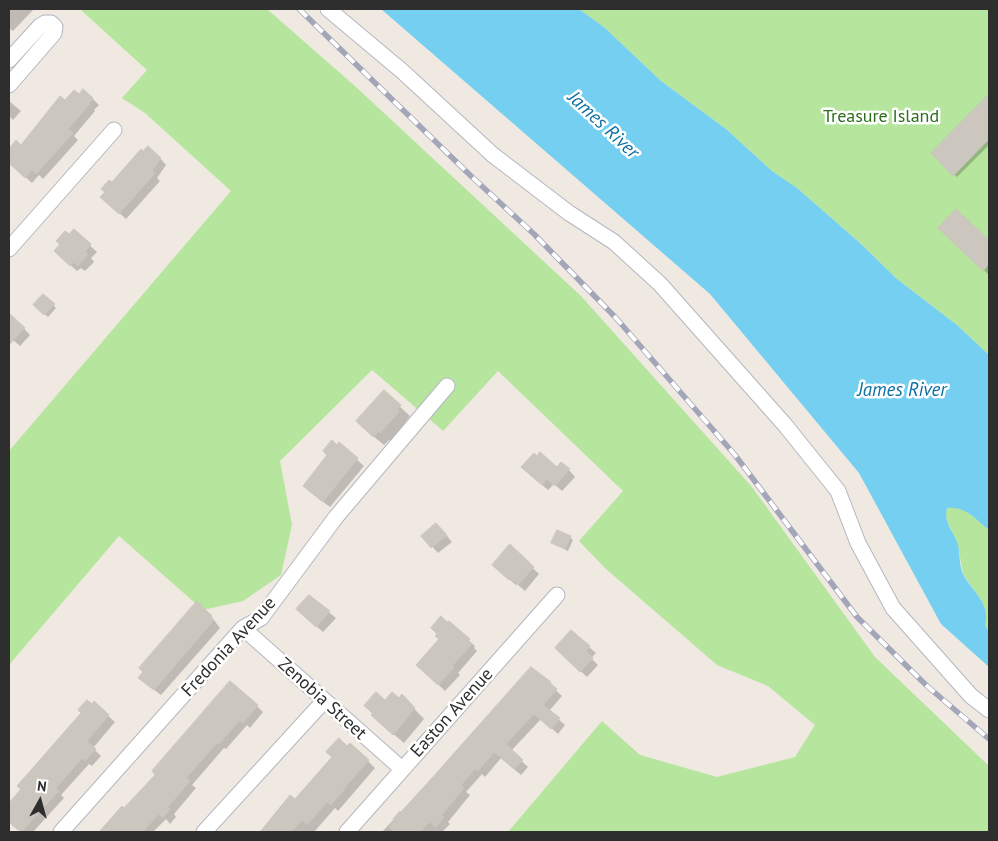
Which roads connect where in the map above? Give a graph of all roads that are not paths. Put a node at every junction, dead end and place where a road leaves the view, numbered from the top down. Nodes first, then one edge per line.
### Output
1 (328, 9) edge
2 (9, 60) edge
3 (9, 85) edge
4 (114, 130) dead end
5 (9, 249) edge
6 (447, 386) dead end
7 (557, 595) dead end
8 (243, 628) junction
9 (324, 701) junction
10 (989, 710) edge
11 (402, 769) junction
12 (61, 832) edge
13 (204, 832) edge
14 (347, 832) edge

1 - 10 street
2 - 3 street
4 - 5 street
6 - 8 street, Fredonia Avenue
7 - 11 street, Easton Avenue
8 - 9 street, Zenobia Street
8 - 12 street, Fredonia Avenue
9 - 11 street, Zenobia Street
9 - 13 street
11 - 14 street, Easton Avenue

